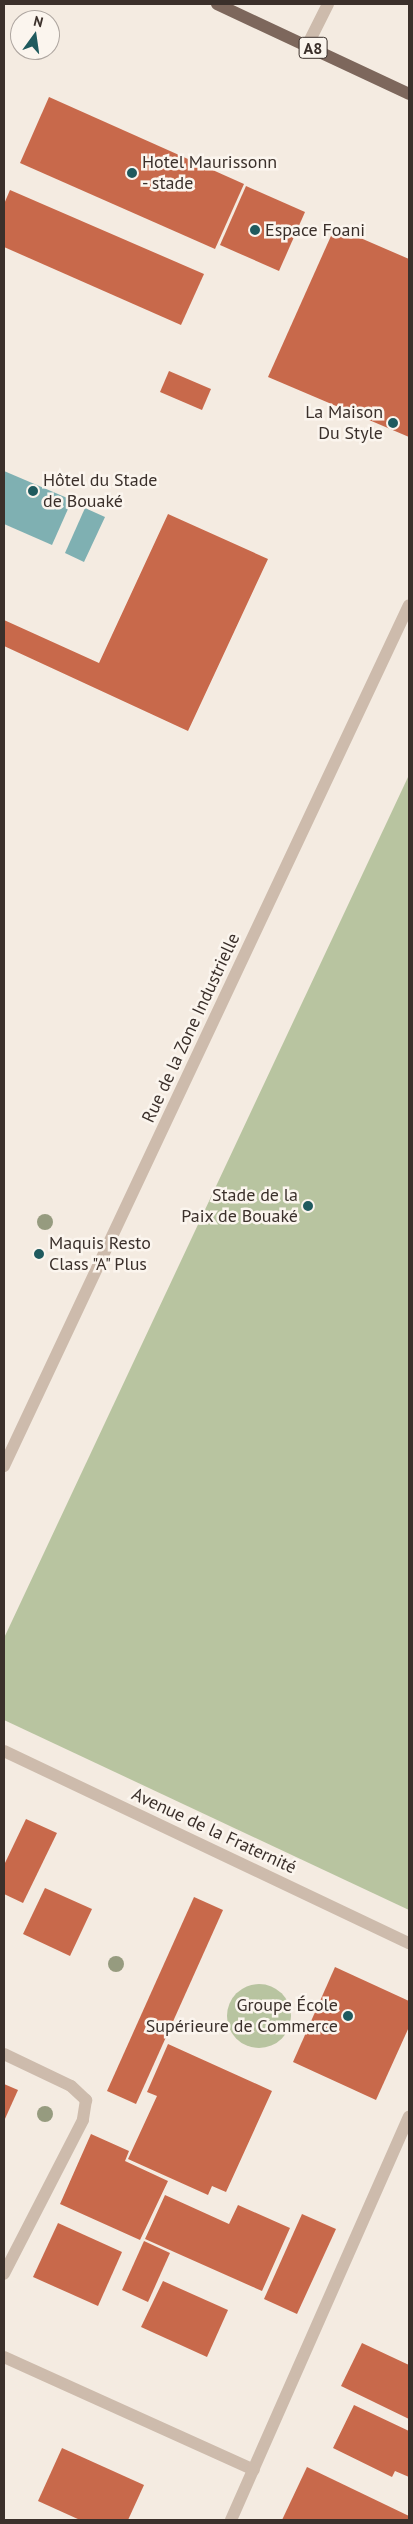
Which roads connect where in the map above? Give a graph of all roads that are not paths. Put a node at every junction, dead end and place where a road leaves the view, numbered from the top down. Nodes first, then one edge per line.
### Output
1 (217, 4) edge
2 (328, 4) edge
3 (308, 46) junction
4 (409, 94) edge
5 (409, 605) edge
6 (4, 1466) edge
7 (4, 1751) edge
8 (409, 1943) edge
9 (4, 2054) edge
10 (409, 2117) edge
11 (4, 2274) edge
12 (4, 2357) edge
13 (254, 2470) junction
14 (231, 2520) edge

1 - 3 main road, A8
2 - 3 street
3 - 4 main road, A8
5 - 6 street, Rue de la Zone Industrielle
7 - 8 street, Avenue de la Fraternité
9 - 11 street
10 - 13 street
12 - 13 street
13 - 14 street

